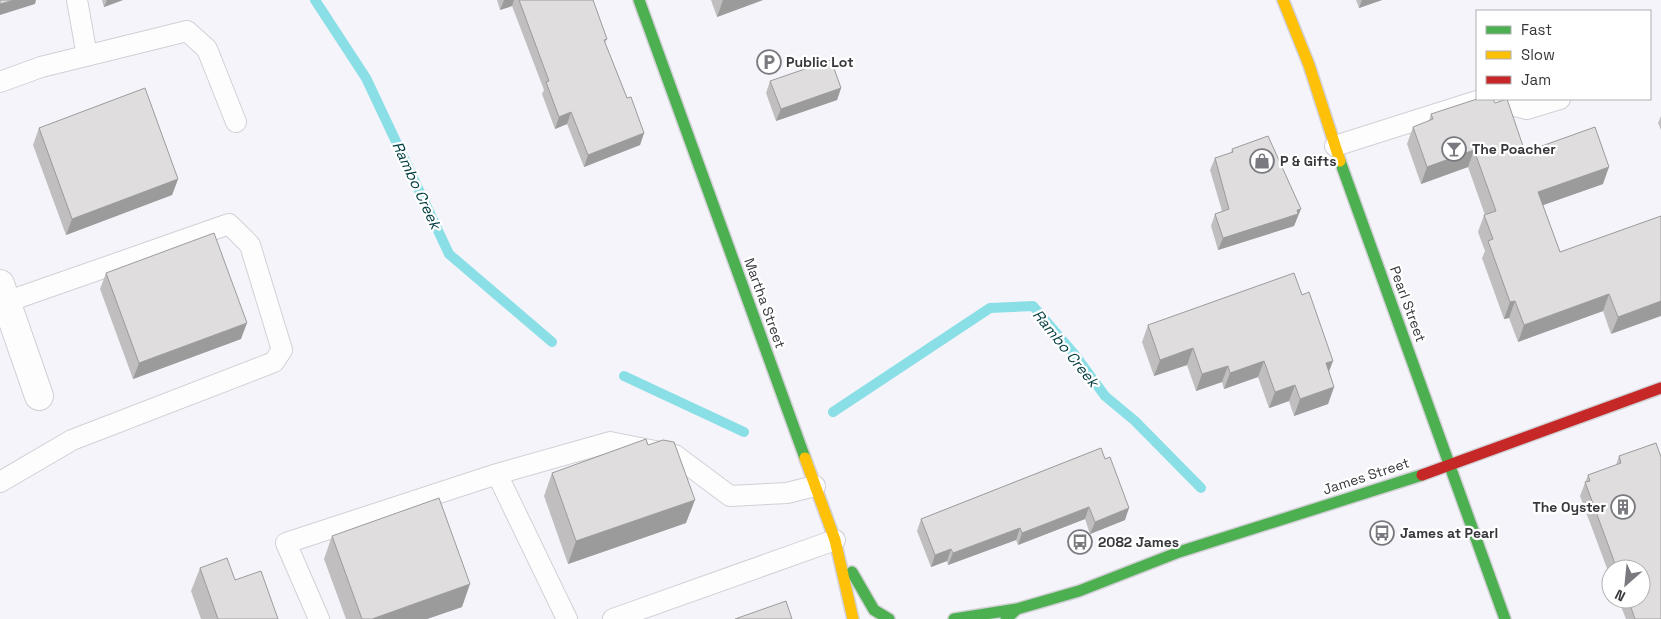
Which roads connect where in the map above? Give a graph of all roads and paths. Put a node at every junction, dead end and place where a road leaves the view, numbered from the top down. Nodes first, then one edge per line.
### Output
1 (77, 0) edge
2 (639, 0) edge
3 (1283, 0) edge
4 (87, 56) junction
5 (0, 82) edge
6 (1480, 100) edge
7 (1480, 100) edge
8 (1493, 100) edge
9 (1493, 100) edge
10 (1557, 100) edge
11 (236, 122) dead end
12 (1335, 146) junction
13 (3, 293) edge
14 (1661, 388) edge
15 (39, 396) dead end
16 (1450, 466) junction
17 (497, 474) junction
18 (0, 482) edge
19 (815, 486) junction
20 (835, 540) junction
21 (1079, 591) junction
22 (1069, 605) dead end
23 (1017, 609) junction
24 (319, 619) edge
25 (567, 619) edge
26 (612, 619) edge
27 (853, 619) edge
28 (889, 619) edge
29 (954, 619) edge
30 (1006, 619) edge
31 (1505, 619) edge

1 - 4 lane
2 - 19 street, Martha Street
3 - 12 street, Pearl Street
4 - 5 lane
4 - 11 lane
6 - 12 lane
7 - 8 lane
9 - 10 lane
12 - 16 street, Pearl Street
13 - 15 street
13 - 18 lane
14 - 16 street, James Street
16 - 21 street, James Street
16 - 31 street, Pearl Street
17 - 19 lane
17 - 24 lane
17 - 25 lane
19 - 20 street, Martha Street
20 - 26 lane
20 - 27 street, Martha Street
20 - 28 street
21 - 22 street
21 - 23 street, James Street
23 - 29 street
23 - 30 street, James Street

